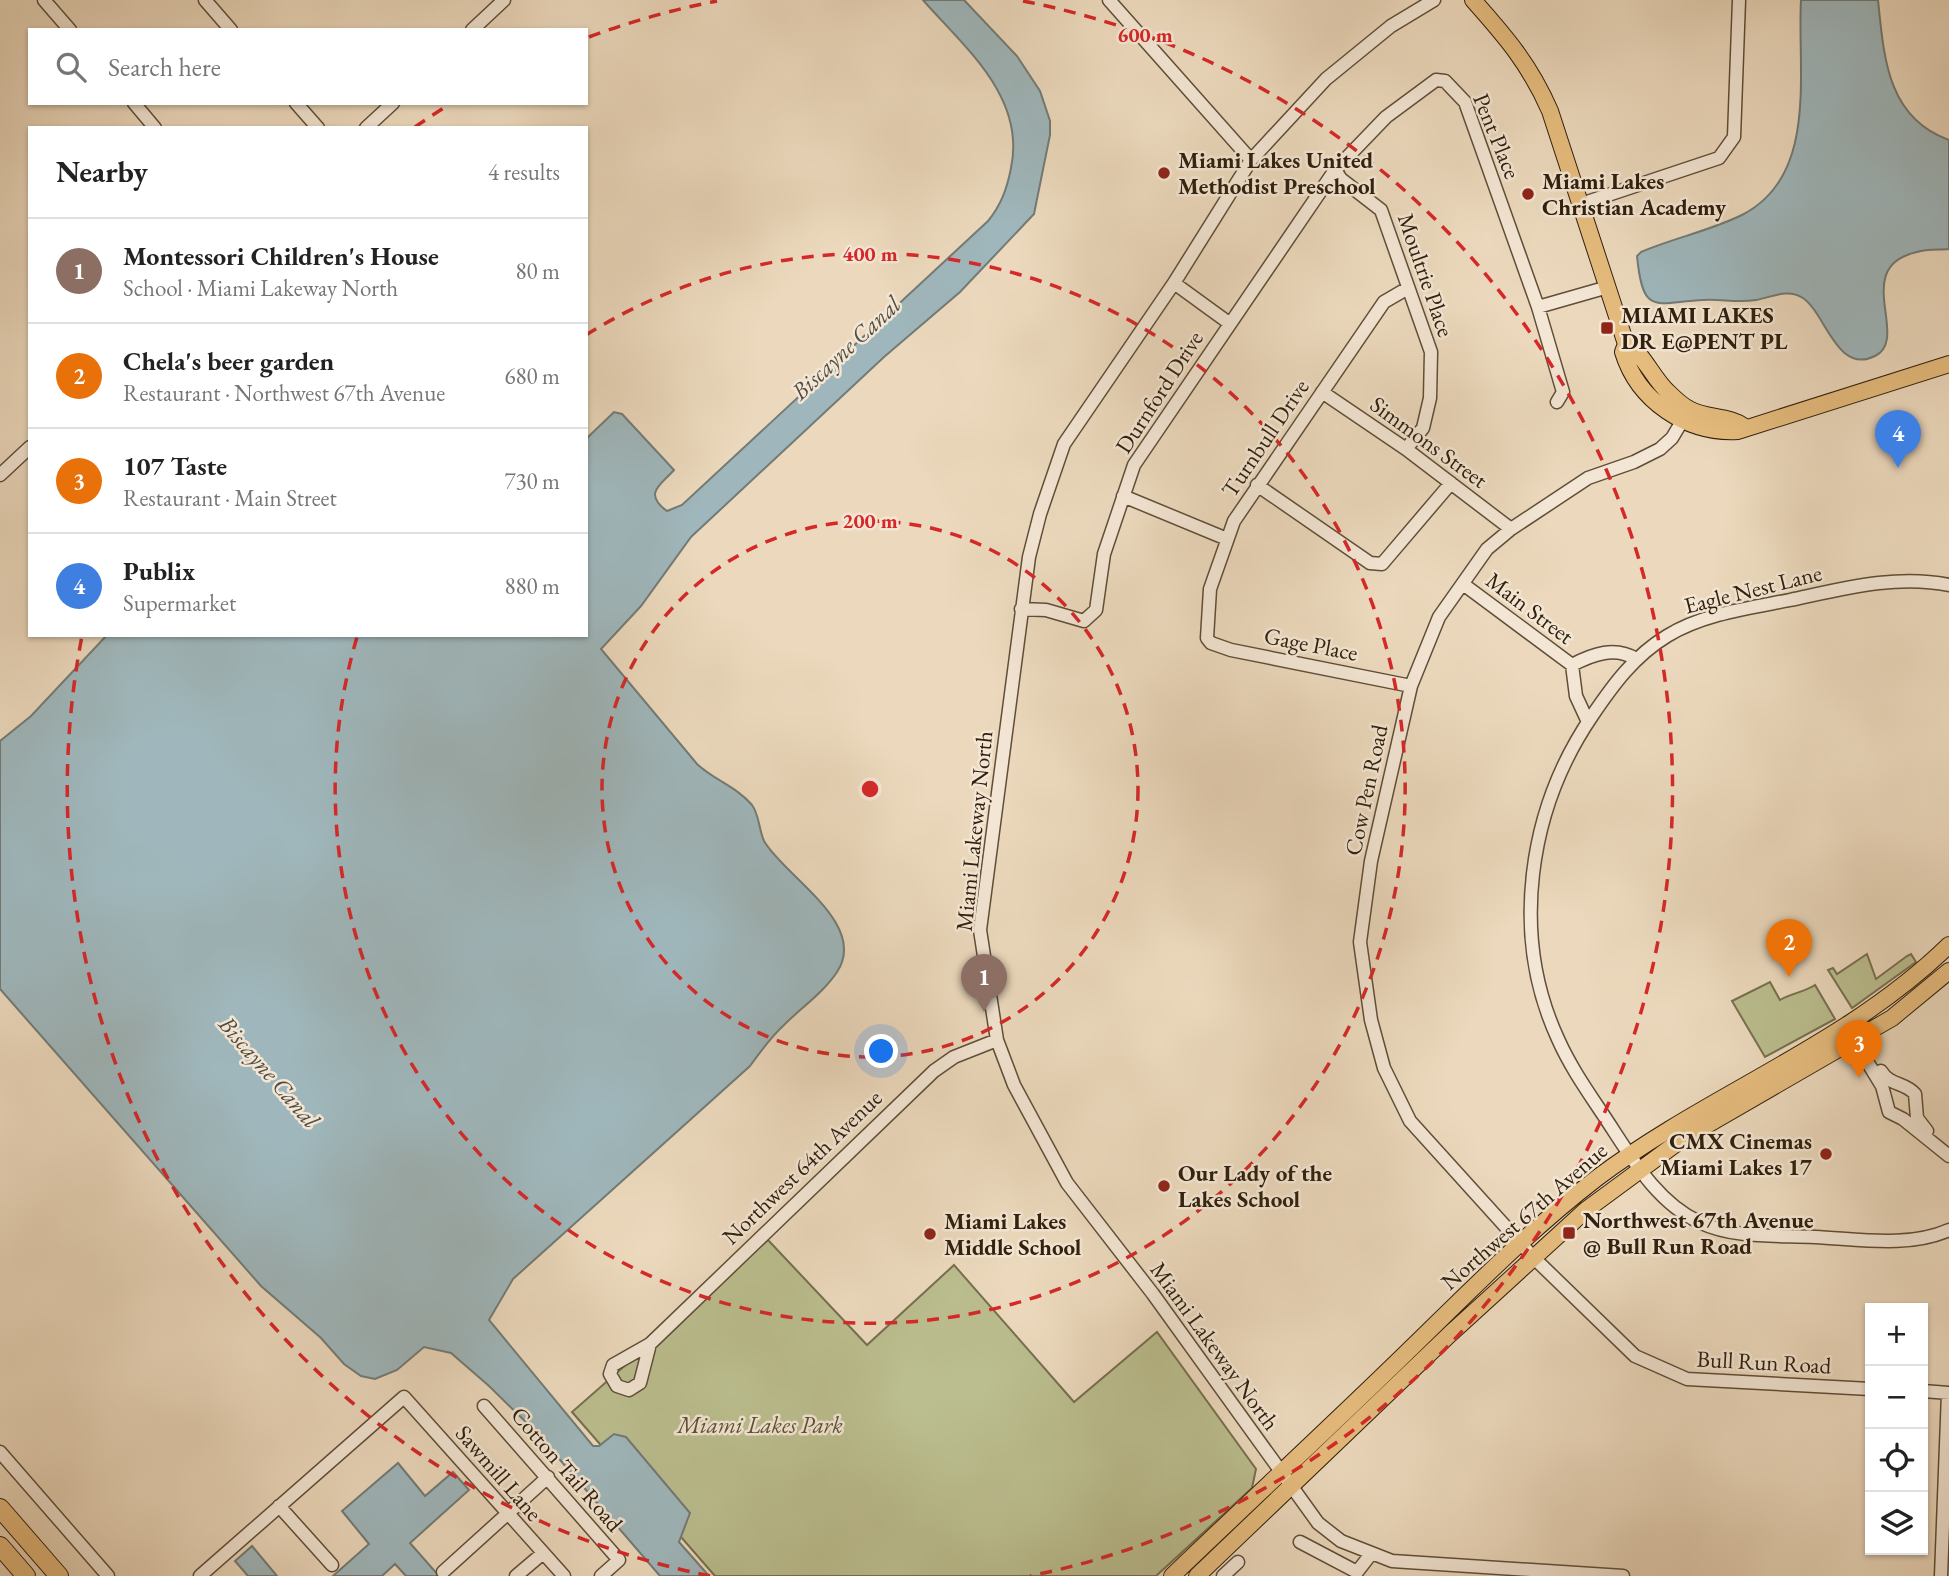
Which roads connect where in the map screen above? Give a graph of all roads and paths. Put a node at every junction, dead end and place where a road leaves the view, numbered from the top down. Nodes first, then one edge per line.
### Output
1 (44, 0) edge
2 (205, 0) edge
3 (504, 0) edge
4 (1109, 0) edge
5 (1434, 0) edge
6 (1473, 0) edge
7 (1739, 0) edge
8 (68, 28) edge
9 (228, 28) edge
10 (474, 28) edge
11 (136, 105) edge
12 (298, 105) edge
13 (391, 105) edge
14 (153, 126) edge
15 (315, 126) edge
16 (368, 126) edge
17 (1251, 160) junction
18 (1335, 170) junction
19 (1581, 204) junction
20 (1174, 283) junction
21 (1608, 287) junction
22 (1408, 288) junction
23 (1538, 307) junction
24 (1228, 323) junction
25 (1949, 364) edge
26 (1322, 392) junction
27 (1557, 402) dead end
28 (1687, 415) junction
29 (28, 449) edge
30 (1406, 449) junction
31 (0, 475) edge
32 (1451, 482) junction
33 (1256, 485) junction
34 (1123, 496) junction
35 (1511, 529) junction
36 (1227, 539) junction
37 (1463, 583) junction
38 (1949, 585) edge
39 (1021, 609) junction
40 (1206, 638) joint
41 (1636, 659) junction
42 (1572, 665) junction
43 (1411, 686) junction
44 (1588, 722) junction
45 (1949, 946) edge
46 (1949, 971) edge
47 (1854, 1032) junction
48 (998, 1040) junction
49 (1949, 1148) edge
50 (1949, 1156) edge
51 (1634, 1161) junction
52 (1949, 1230) edge
53 (1522, 1245) junction
54 (1533, 1257) junction
55 (650, 1344) dead end
56 (1865, 1389) edge
57 (1928, 1391) edge
58 (1949, 1393) edge
59 (484, 1406) dead end
60 (0, 1452) edge
61 (1280, 1472) junction
62 (548, 1477) junction
63 (1290, 1486) junction
64 (279, 1506) junction
65 (0, 1508) edge
66 (510, 1514) junction
67 (1300, 1542) dead end
68 (0, 1546) edge
69 (542, 1554) junction
70 (1371, 1554) junction
71 (44, 1557) junction
72 (1238, 1562) dead end
73 (332, 1565) dead end
74 (443, 1572) dead end
75 (26, 1576) edge
76 (59, 1576) edge
77 (64, 1576) edge
78 (108, 1576) edge
79 (200, 1576) edge
80 (516, 1576) edge
81 (564, 1576) edge
82 (601, 1576) edge
83 (1172, 1576) edge
84 (1198, 1576) edge
85 (1223, 1576) edge
86 (1623, 1576) edge
87 (1941, 1576) edge

1 - 8 street
2 - 9 street
3 - 10 street
4 - 17 street
5 - 17 street, Miami Lakeway North
6 - 19 main road
7 - 19 street
11 - 14 street
12 - 15 street
13 - 16 street
17 - 20 street, Miami Lakeway North
18 - 22 street, Moultrie Place
18 - 23 street, Pent Place
18 - 24 street, Durnford Drive
19 - 21 main road
20 - 24 street, Durnford Drive
20 - 39 street, Miami Lakeway North
21 - 23 street
21 - 28 main road
22 - 26 street, Turnbull Drive
22 - 30 street, Moultrie Place
23 - 27 street, Pent Place
24 - 34 street, Durnford Drive
25 - 28 main road
26 - 30 street, Simmons Street
26 - 33 street, Turnbull Drive
28 - 35 street, Cow Pen Road
29 - 31 street
30 - 32 street, Simmons Street
32 - 33 street
32 - 35 street, Simmons Street
33 - 36 street, Turnbull Drive
34 - 36 street
34 - 39 street, Durnford Drive
35 - 37 street, Cow Pen Road
36 - 40 street, Turnbull Drive
37 - 42 street, Main Street
37 - 43 street, Cow Pen Road
38 - 41 street, Eagle Nest Lane
39 - 48 street, Miami Lakeway North
40 - 43 street, Gage Place
41 - 42 street, Main Street
41 - 44 street, Eagle Nest Lane
42 - 44 street, Main Street
43 - 53 street, Cow Pen Road
44 - 51 street, Eagle Nest Lane
45 - 47 main road, Northwest 67th Avenue
46 - 47 main road, Northwest 67th Avenue
47 - 49 street
47 - 50 street
47 - 51 main road, Northwest 67th Avenue
48 - 55 street, Northwest 64th Avenue
48 - 61 street, Miami Lakeway North
51 - 52 street, Eagle Nest Lane
51 - 53 main road, Northwest 67th Avenue
51 - 54 main road, Northwest 67th Avenue
53 - 54 street, Cow Pen Road
53 - 61 main road, Northwest 67th Avenue
54 - 56 street, Bull Run Road
54 - 63 main road, Northwest 67th Avenue
57 - 58 street
58 - 87 street
59 - 62 street, Cotton Tail Road
60 - 78 street
61 - 63 street, Miami Lakeway North
61 - 83 main road, Northwest 67th Avenue
62 - 66 street
62 - 82 street, Cotton Tail Road
63 - 70 street, Miami Lakeway North
63 - 84 main road, Northwest 67th Avenue
64 - 66 street, Sawmill Lane
64 - 73 street
64 - 79 street
65 - 71 highway
66 - 69 street, Sawmill Lane
66 - 74 street
67 - 70 street
68 - 75 highway
69 - 80 street
69 - 81 street, Sawmill Lane
70 - 86 street, Miami Lakeway North
71 - 76 highway
71 - 77 highway
72 - 85 street

